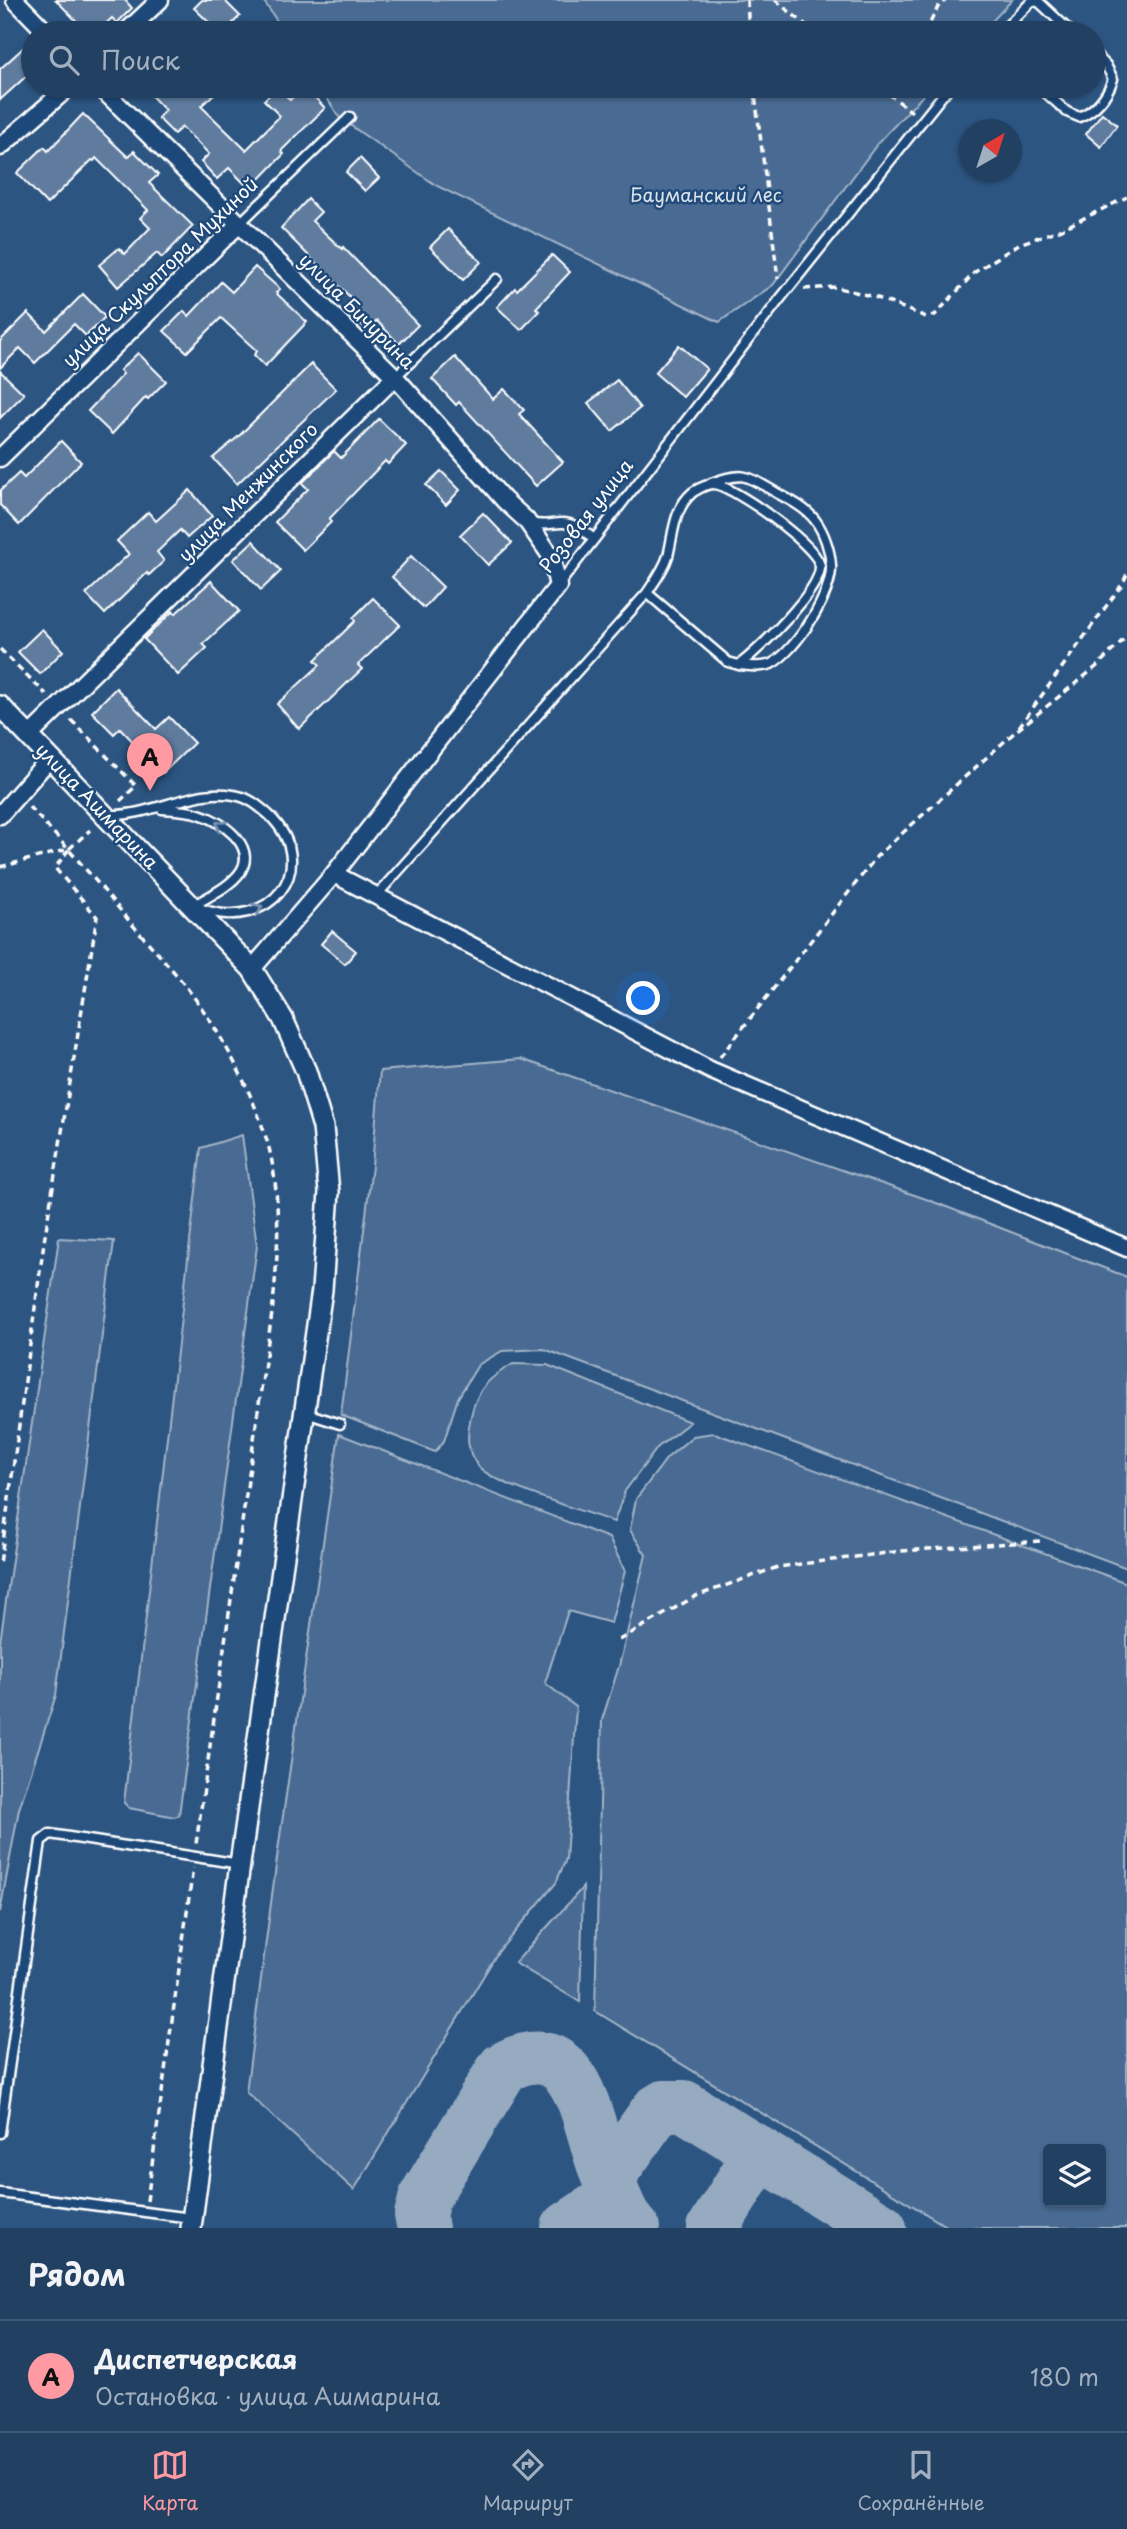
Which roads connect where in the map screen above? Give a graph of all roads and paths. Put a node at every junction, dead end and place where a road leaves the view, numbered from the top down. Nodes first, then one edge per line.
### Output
1 (15, 0) edge
2 (160, 0) edge
3 (747, 0) edge
4 (775, 0) edge
5 (946, 0) edge
6 (35, 21) edge
7 (138, 21) edge
8 (749, 21) edge
9 (801, 21) edge
10 (931, 21) edge
11 (1012, 21) edge
12 (1059, 21) edge
13 (1106, 65) edge
14 (1106, 95) edge
15 (56, 98) edge
16 (111, 98) edge
17 (755, 98) edge
18 (894, 98) edge
19 (940, 98) edge
20 (1051, 98) edge
21 (1103, 98) edge
22 (350, 117) dead end
23 (922, 120) junction
24 (0, 147) edge
25 (1127, 197) edge
26 (239, 224) junction
27 (497, 279) dead end
28 (780, 299) junction
29 (395, 377) junction
30 (0, 458) edge
31 (711, 483) junction
32 (526, 520) junction
33 (594, 539) junction
34 (820, 567) junction
35 (831, 568) junction
36 (1127, 574) edge
37 (558, 586) junction
38 (647, 593) junction
39 (1127, 636) edge
40 (739, 665) junction
41 (0, 706) edge
42 (1016, 731) junction
43 (29, 736) junction
44 (50, 758) junction
45 (136, 786) dead end
46 (17, 795) junction
47 (121, 801) dead end
48 (157, 808) junction
49 (0, 815) edge
50 (106, 815) junction
51 (90, 830) dead end
52 (69, 849) junction
53 (0, 867) edge
54 (334, 874) junction
55 (376, 896) junction
56 (193, 906) junction
57 (251, 969) junction
58 (723, 1053) dead end
59 (1127, 1248) edge
60 (304, 1413) junction
61 (340, 1424) dead end
62 (1040, 1541) dead end
63 (0, 1564) edge
64 (619, 1640) dead end
65 (195, 1856) junction
66 (240, 1864) junction
67 (0, 2133) edge
68 (0, 2193) edge
69 (146, 2213) junction
70 (191, 2223) edge

1 - 6 street
2 - 7 street
3 - 8 path
4 - 9 path
5 - 10 path
11 - 12 lane
13 - 14 lane
15 - 24 street
16 - 26 street, улица Бичурина
17 - 28 path
18 - 23 path
19 - 23 lane, Розовая улица
20 - 21 lane
22 - 26 lane, улица Скульптора Мухиной
23 - 28 lane, Розовая улица
25 - 28 path
26 - 29 street, улица Бичурина
26 - 30 street, улица Скульптора Мухиной
27 - 29 lane, улица Менжинского
28 - 33 lane, Розовая улица
29 - 32 street, улица Бичурина
29 - 43 street, улица Менжинского
31 - 34 lane
31 - 35 lane
31 - 38 lane
32 - 33 lane
32 - 37 street, улица Бичурина
33 - 37 lane, Розовая улица
34 - 35 lane
34 - 40 lane
35 - 40 lane
36 - 42 path
37 - 54 street, Розовая улица
38 - 40 lane
38 - 55 lane
39 - 42 path
41 - 43 street, улица Ашмарина
42 - 58 path
43 - 44 street, улица Ашмарина
44 - 46 street
44 - 50 street, улица Ашмарина
45 - 47 path
46 - 49 street
46 - 52 path
48 - 50 lane
56 -> 48 lane
56 -> 48 lane
50 - 56 street, улица Ашмарина
51 - 52 path
52 - 53 path
52 - 63 path
52 - 65 path
54 - 55 street
54 - 57 street, Розовая улица
55 - 59 street
56 - 57 street, улица Ашмарина
57 - 60 street, улица Ашмарина
60 - 61 lane
60 - 66 street, улица Ашмарина
62 - 64 path
65 - 66 lane
65 - 67 lane
65 - 69 path
66 - 70 street, улица Ашмарина
68 - 69 lane
69 - 70 lane

